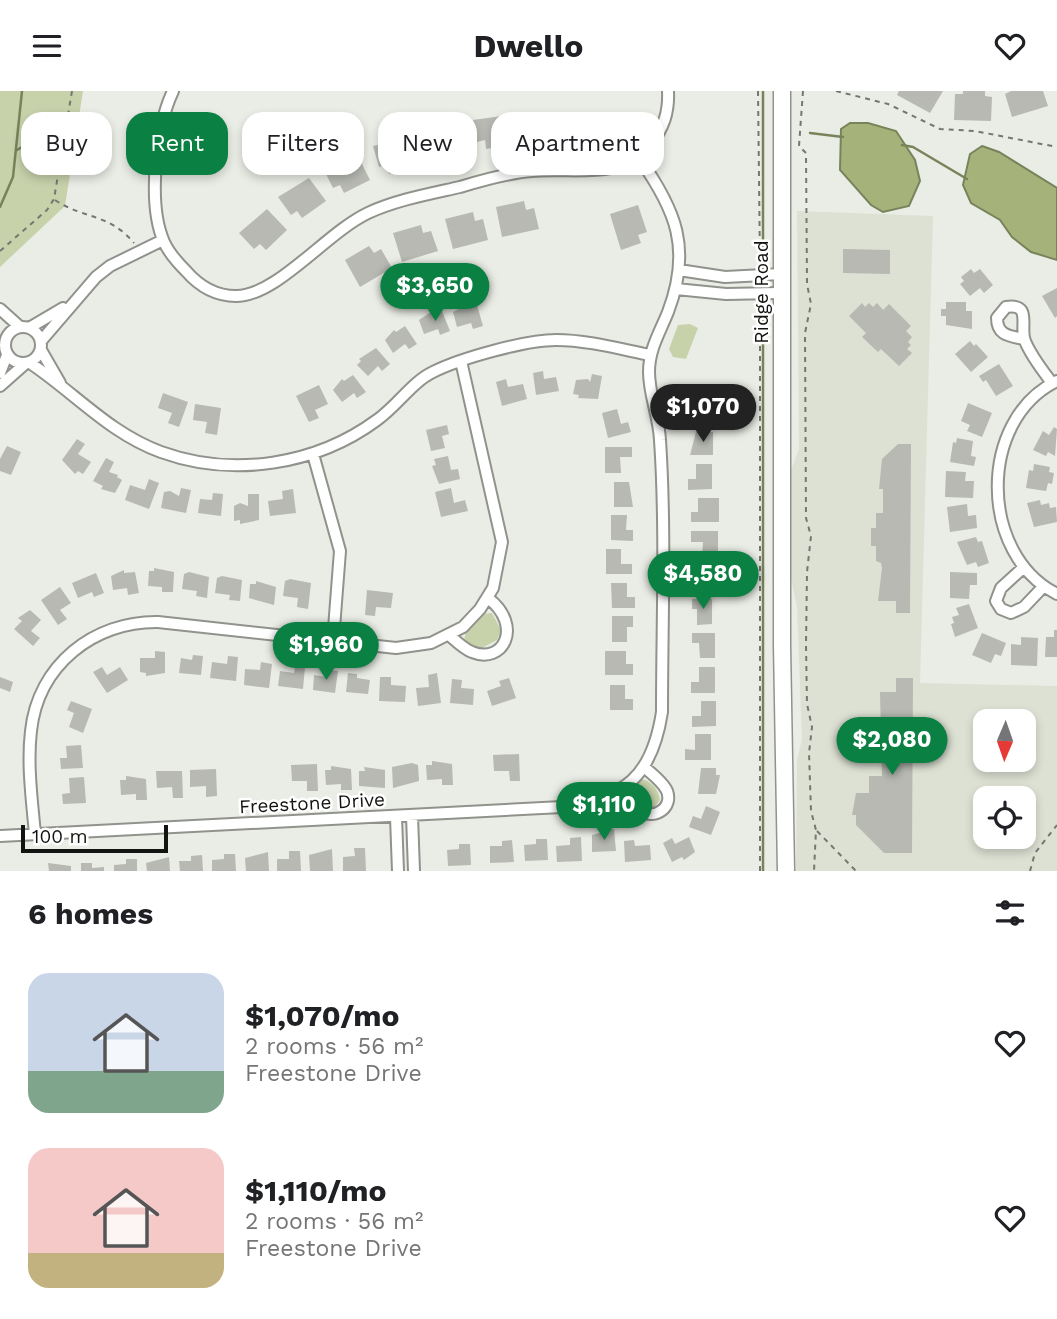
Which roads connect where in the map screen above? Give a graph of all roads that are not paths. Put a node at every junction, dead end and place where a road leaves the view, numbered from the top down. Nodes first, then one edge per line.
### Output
1 (173, 91) edge
2 (668, 91) edge
3 (782, 91) edge
4 (664, 124) edge
5 (507, 175) edge
6 (652, 175) edge
7 (163, 240) junction
8 (679, 270) junction
9 (782, 274) junction
10 (676, 289) junction
11 (783, 293) junction
12 (76, 298) junction
13 (0, 309) edge
14 (0, 325) edge
15 (24, 327) junction
16 (6, 339) junction
17 (1024, 339) dead end
18 (41, 345) junction
19 (7, 355) junction
20 (650, 355) junction
21 (461, 361) junction
22 (28, 363) junction
23 (0, 373) edge
24 (1054, 382) edge
25 (0, 386) edge
26 (64, 389) junction
27 (730, 401) dead end
28 (655, 411) junction
29 (313, 454) junction
30 (1023, 568) junction
31 (1043, 587) junction
32 (1057, 594) edge
33 (488, 598) junction
34 (449, 635) junction
35 (333, 641) junction
36 (644, 767) junction
37 (622, 790) junction
38 (412, 816) junction
39 (396, 817) junction
40 (35, 834) junction
41 (0, 836) edge
42 (398, 871) edge
43 (414, 871) edge
44 (786, 871) edge

1 - 7 street
2 - 4 street
3 - 9 street, Ridge Road
5 - 7 street
6 - 8 street, Freestone Drive
7 - 12 street
8 - 9 street
8 - 10 street, Freestone Drive
9 - 11 street, Ridge Road
10 - 11 street
10 - 20 street, Freestone Drive
11 - 44 street, Ridge Road
12 - 15 street
12 - 18 street
13 - 15 street
14 - 16 street
15 - 16 street
15 - 18 street
16 - 19 street
17 - 24 street
18 - 22 street
18 - 26 street
19 - 22 street
19 - 23 street
20 - 21 street
20 - 28 street, Freestone Drive
21 - 29 street
21 - 33 street
22 - 25 street
22 - 26 street
24 - 30 street
26 - 29 street
27 - 28 lane
28 - 36 street, Freestone Drive
29 - 35 street
30 - 31 street
30 - 31 street
31 - 32 street
33 - 34 street
33 - 34 street
34 - 35 street
35 - 40 street
36 - 37 street, Freestone Drive
36 - 37 street
37 - 38 street, Freestone Drive
38 - 39 street, Freestone Drive
38 - 43 street
39 - 40 street, Freestone Drive
39 - 42 street
40 - 41 street, Freestone Drive

